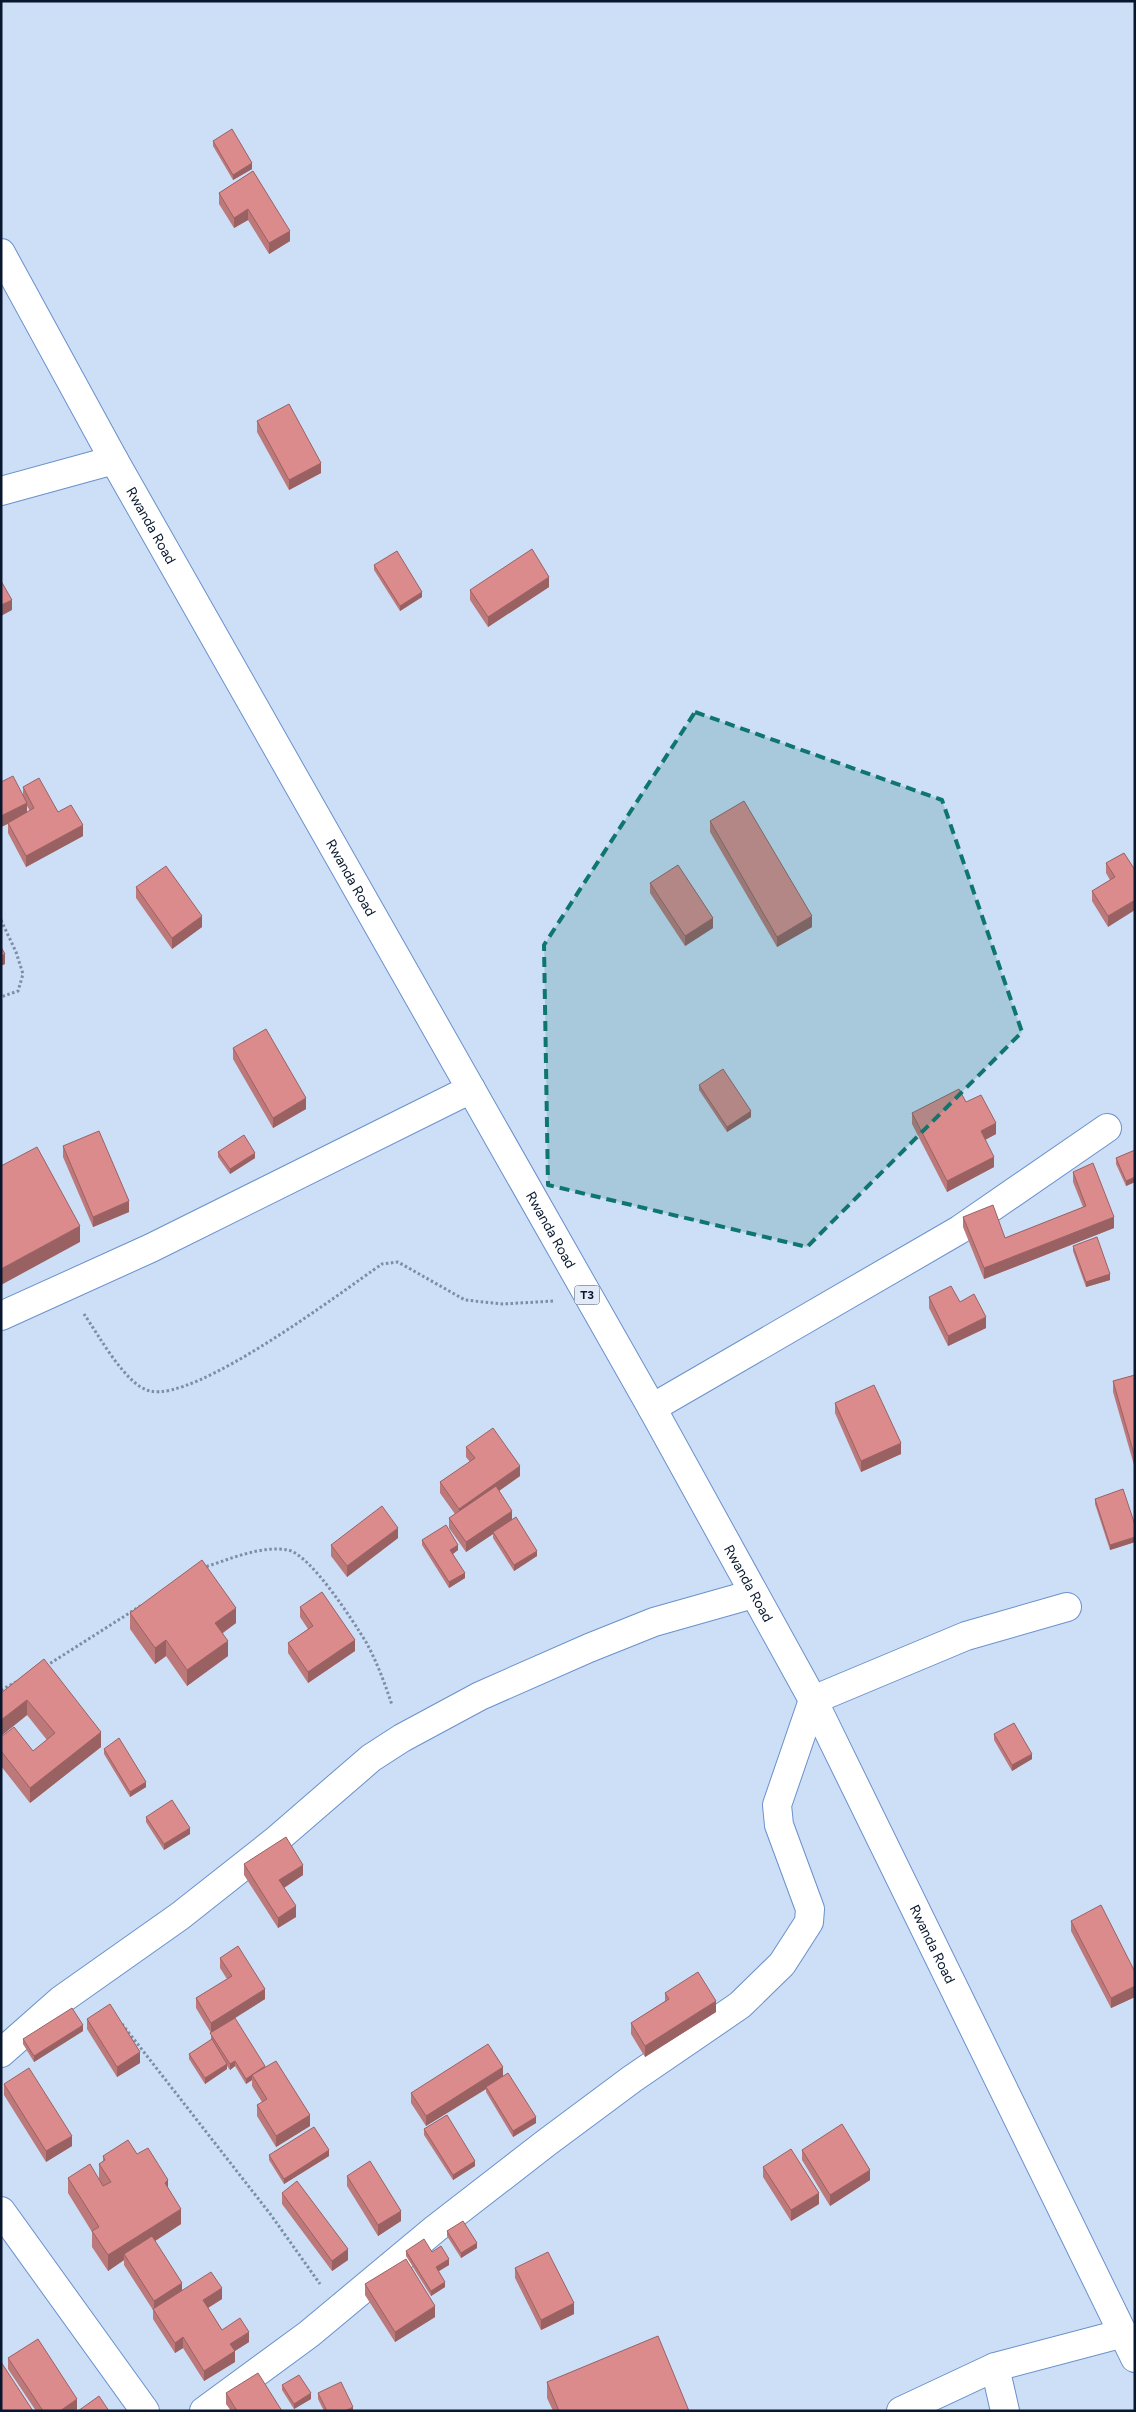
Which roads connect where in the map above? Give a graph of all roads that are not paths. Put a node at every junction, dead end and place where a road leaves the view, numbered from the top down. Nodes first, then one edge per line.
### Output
1 (1, 253) edge
2 (114, 460) junction
3 (1, 491) edge
4 (471, 1088) junction
5 (1107, 1128) dead end
6 (1, 1316) edge
7 (652, 1408) junction
8 (753, 1594) junction
9 (1068, 1607) dead end
10 (813, 1700) junction
11 (1, 2053) edge
12 (5, 2224) edge
13 (1124, 2333) junction
14 (1135, 2358) edge
15 (995, 2367) junction
16 (145, 2411) edge
17 (204, 2411) edge
18 (901, 2411) edge
19 (1005, 2411) edge

1 - 2 main road, Rwanda Road / T3
2 - 3 main road
2 - 4 main road, Rwanda Road / T3
4 - 6 main road
4 - 7 main road, Rwanda Road / T3
5 - 7 main road
7 - 8 main road, Rwanda Road / T3
8 - 10 main road, Rwanda Road / T3
8 - 11 main road
9 - 10 main road
10 - 13 main road, Rwanda Road / T3
10 - 17 main road
12 - 16 main road
13 - 14 main road, Rwanda Road / T3
13 - 15 main road
15 - 18 main road
15 - 19 main road

